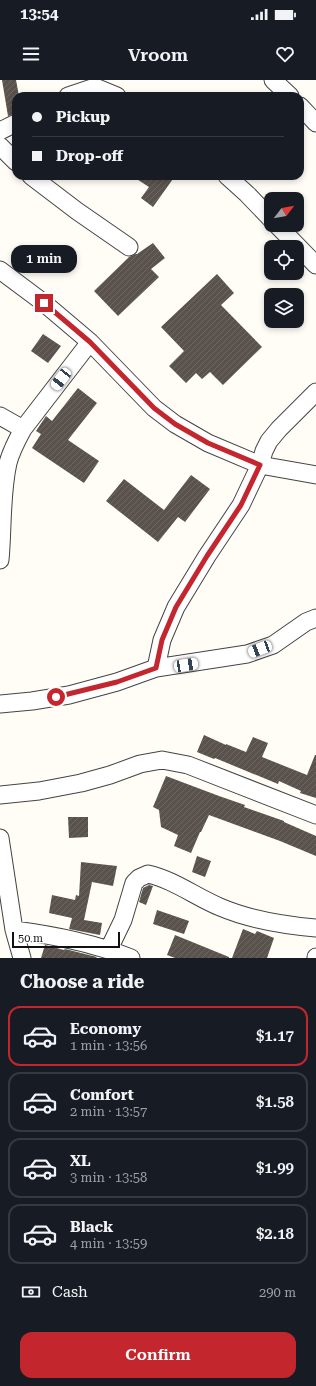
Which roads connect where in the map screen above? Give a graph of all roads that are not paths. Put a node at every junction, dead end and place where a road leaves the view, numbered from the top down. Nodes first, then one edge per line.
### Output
1 (273, 80) edge
2 (80, 92) edge
3 (107, 92) edge
4 (286, 92) edge
5 (304, 110) edge
6 (316, 123) edge
7 (12, 125) edge
8 (0, 131) edge
9 (0, 146) edge
10 (12, 158) edge
11 (36, 180) edge
12 (231, 180) edge
13 (264, 211) edge
14 (284, 232) edge
15 (129, 247) dead end
16 (316, 265) edge
17 (0, 270) edge
18 (90, 342) junction
19 (316, 392) edge
20 (0, 416) edge
21 (23, 429) junction
22 (260, 465) junction
23 (316, 475) edge
24 (0, 560) edge
25 (316, 618) edge
26 (156, 668) junction
27 (0, 704) edge
28 (0, 795) edge
29 (316, 815) edge
30 (0, 838) edge
31 (316, 928) edge
32 (14, 930) junction
33 (109, 949) junction
34 (22, 958) edge
35 (131, 958) edge

1 - 4 street
2 - 3 street
5 - 6 street
7 - 8 street
9 - 10 street
11 - 15 street
12 - 13 street
14 - 16 street
17 - 18 street
18 - 21 street
18 - 22 street
19 - 22 street
20 - 21 street
21 - 24 street
22 - 23 street
22 - 26 street
25 - 26 street
26 - 27 street
28 - 29 street
30 - 32 street
31 - 33 street
32 - 33 street
32 - 34 street
33 - 35 street

